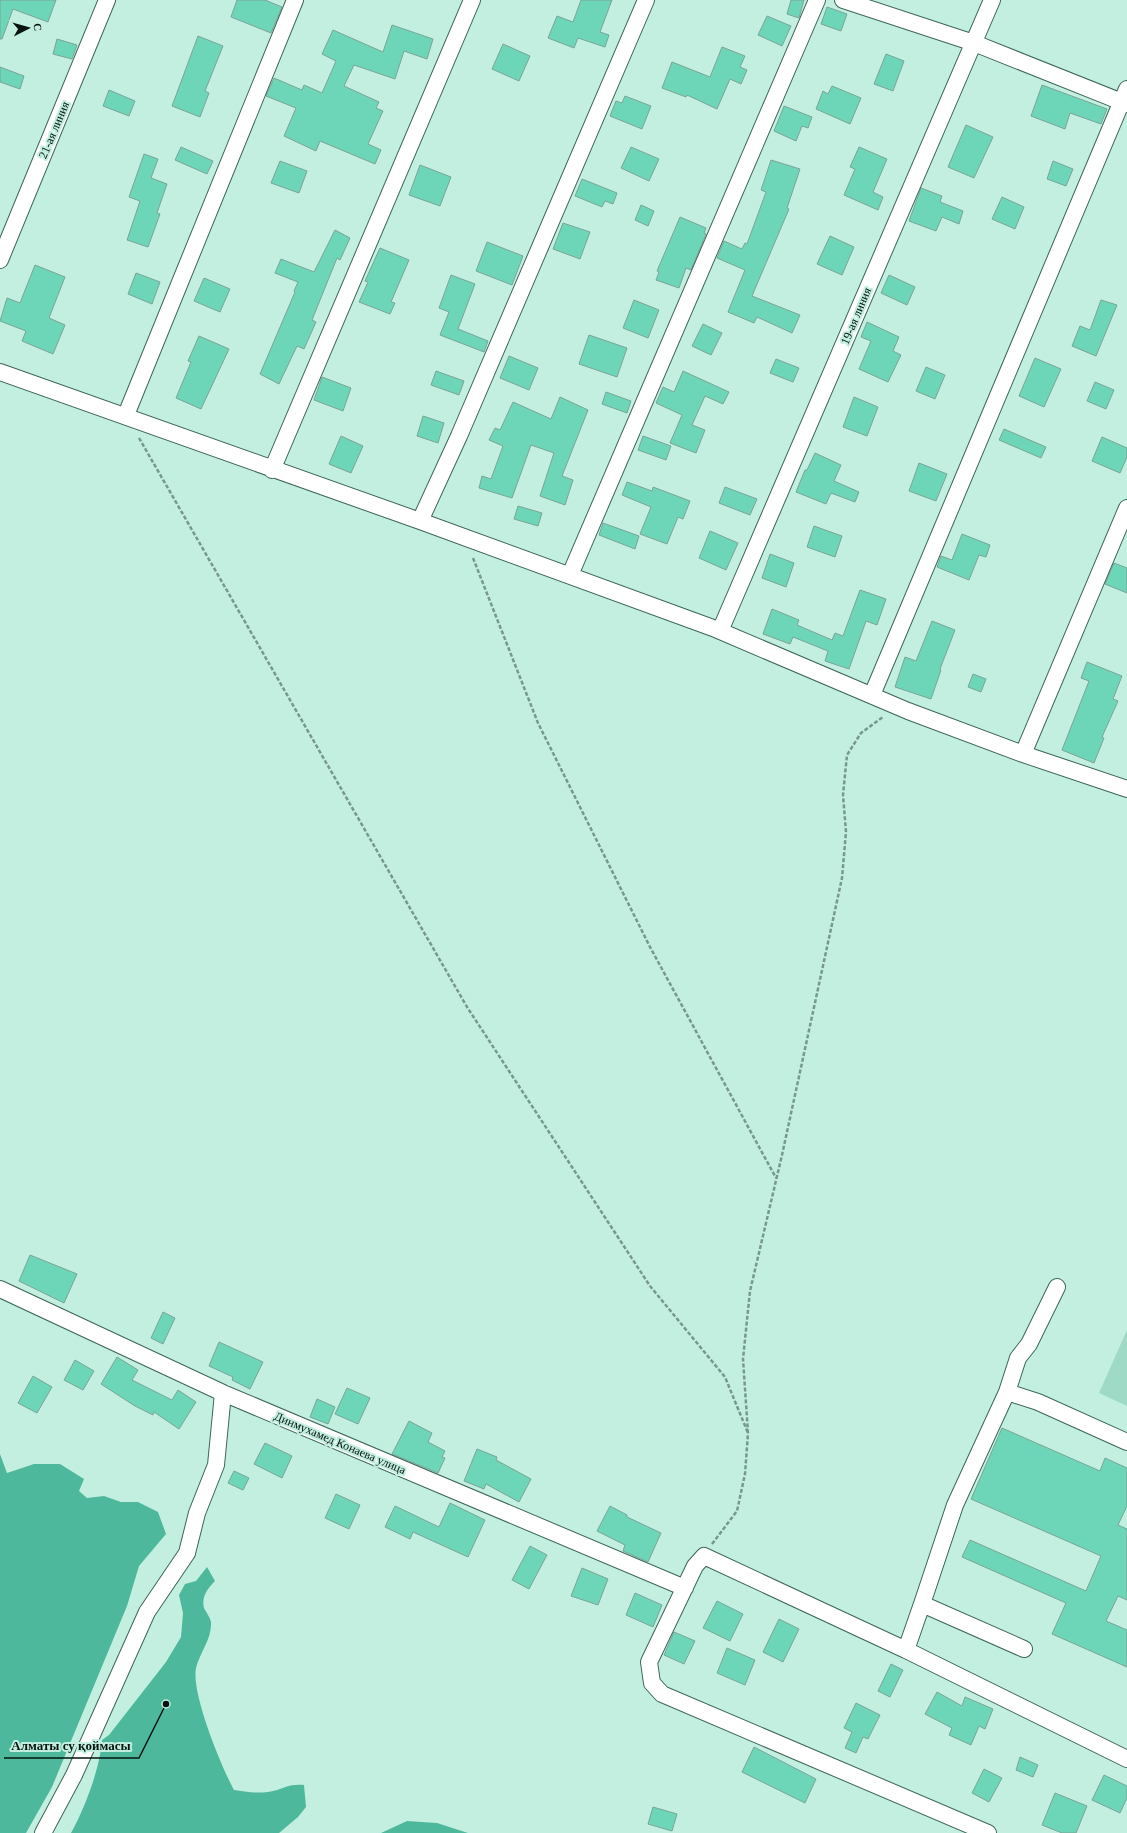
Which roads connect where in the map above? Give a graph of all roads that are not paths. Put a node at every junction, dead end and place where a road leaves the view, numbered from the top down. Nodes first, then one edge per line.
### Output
1 (107, 0) edge
2 (295, 0) edge
3 (472, 0) edge
4 (646, 0) edge
5 (817, 0) edge
6 (843, 0) edge
7 (992, 0) edge
8 (974, 43) junction
9 (1125, 98) edge
10 (0, 260) edge
11 (0, 372) edge
12 (126, 415) junction
13 (272, 470) junction
14 (1127, 508) edge
15 (420, 521) junction
16 (570, 575) junction
17 (720, 631) junction
18 (872, 695) junction
19 (1023, 754) junction
20 (1127, 788) edge
21 (1057, 1287) dead end
22 (0, 1289) edge
23 (1007, 1392) junction
24 (224, 1393) junction
25 (1127, 1442) edge
26 (685, 1588) junction
27 (922, 1604) junction
28 (1024, 1649) dead end
29 (906, 1650) junction
30 (1127, 1758) edge
31 (983, 1832) edge
32 (43, 1833) edge

1 - 10 street, 21-ая линия
2 - 12 street
3 - 13 street
4 - 15 street
5 - 16 street
6 - 8 street
7 - 8 street, 19-ая линия
8 - 9 street
8 - 17 street, 19-ая линия
9 - 18 street
11 - 12 street
12 - 13 street
13 - 15 street
14 - 19 street
15 - 16 street
16 - 17 street
17 - 18 street
18 - 19 street
19 - 20 street
21 - 23 street
22 - 24 street, Динмухамед Конаева улица
23 - 25 street
23 - 27 street
24 - 26 street, Динмухамед Конаева улица
24 - 32 street
26 - 29 street
26 - 31 street
27 - 28 street
27 - 29 street
29 - 30 street

